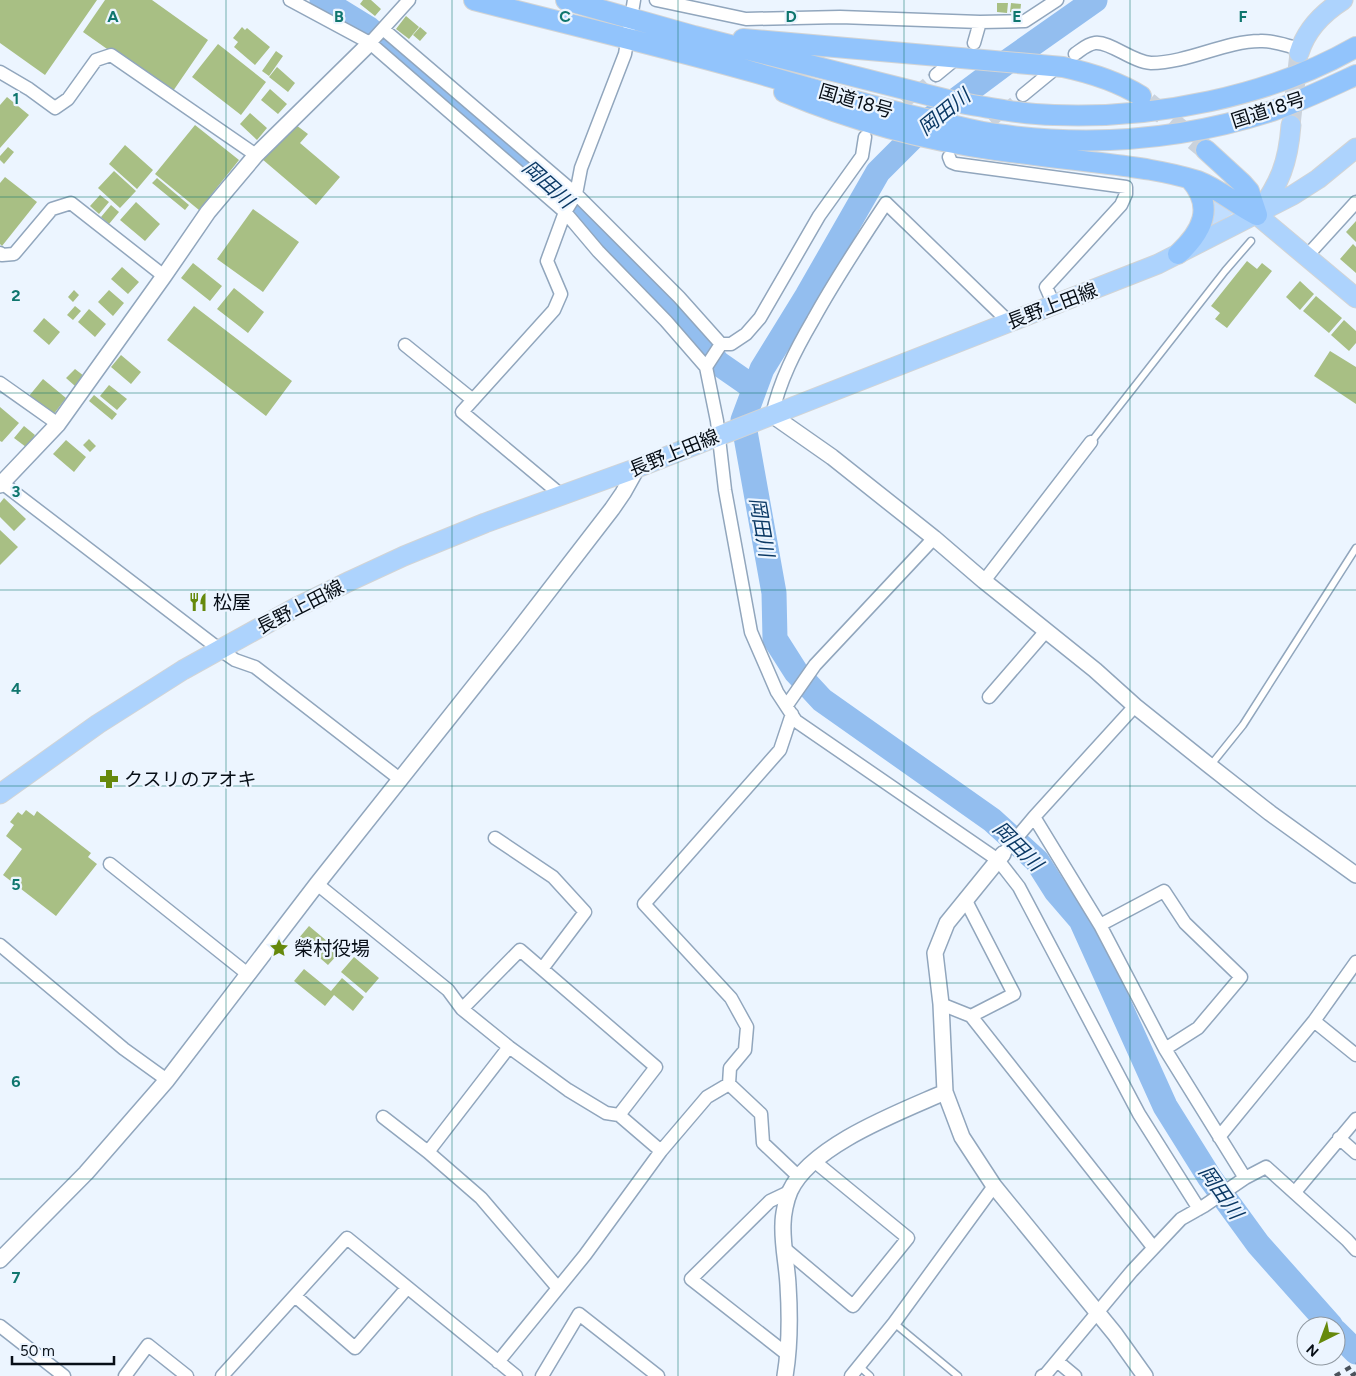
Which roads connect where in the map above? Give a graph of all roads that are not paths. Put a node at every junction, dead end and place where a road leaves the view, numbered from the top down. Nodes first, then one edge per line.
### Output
1 (290, 0) edge
2 (409, 0) edge
3 (474, 0) edge
4 (566, 0) edge
5 (656, 0) edge
6 (1057, 0) edge
7 (1343, 0) edge
8 (633, 10) edge
9 (980, 22) junction
10 (378, 35) junction
11 (694, 36) junction
12 (628, 39) junction
13 (1356, 47) edge
14 (1300, 51) joint
15 (965, 54) junction
16 (1075, 54) dead end
17 (1050, 69) junction
18 (0, 72) edge
19 (1356, 75) edge
20 (936, 76) tunnel mouth
21 (1023, 95) tunnel mouth
22 (1141, 96) tunnel mouth
23 (893, 120) junction
24 (1291, 125) tunnel mouth
25 (865, 137) dead end
26 (1356, 148) edge
27 (953, 150) junction
28 (1206, 150) tunnel mouth
29 (256, 156) junction
30 (1190, 179) junction
31 (575, 196) junction
32 (1356, 202) edge
33 (566, 211) junction
34 (1257, 215) junction
35 (1251, 241) dead end
36 (0, 253) edge
37 (1178, 254) junction
38 (1306, 257) junction
39 (164, 276) junction
40 (1356, 298) edge
41 (1054, 305) junction
42 (1009, 322) junction
43 (405, 345) dead end
44 (719, 346) junction
45 (707, 364) junction
46 (0, 384) edge
47 (473, 400) junction
48 (772, 415) junction
49 (58, 424) junction
50 (718, 435) junction
51 (1091, 442) joint
52 (637, 468) junction
53 (1, 484) edge
54 (560, 494) junction
55 (934, 538) junction
56 (1356, 548) edge
57 (984, 581) junction
58 (1046, 631) junction
59 (219, 649) junction
60 (989, 697) dead end
61 (1135, 706) junction
62 (790, 709) junction
63 (1210, 766) junction
64 (401, 780) junction
65 (0, 794) edge
66 (1030, 822) junction
67 (495, 838) dead end
68 (1001, 857) junction
69 (110, 864) dead end
70 (1356, 875) edge
71 (317, 884) junction
72 (965, 899) junction
73 (1100, 925) junction
74 (0, 945) edge
75 (1356, 962) edge
76 (542, 969) junction
77 (248, 975) junction
78 (941, 1004) junction
79 (462, 1009) junction
80 (971, 1016) junction
81 (1314, 1020) junction
82 (508, 1047) junction
83 (1165, 1049) junction
84 (1356, 1055) edge
85 (167, 1080) junction
86 (729, 1084) junction
87 (944, 1092) junction
88 (619, 1115) junction
89 (383, 1117) dead end
90 (1356, 1119) edge
91 (1218, 1137) junction
92 (1340, 1138) junction
93 (661, 1151) junction
94 (428, 1152) junction
95 (1356, 1153) edge
96 (814, 1161) junction
97 (799, 1177) junction
98 (1243, 1180) junction
99 (994, 1186) junction
100 (790, 1192) junction
101 (1295, 1192) junction
102 (1202, 1208) junction
103 (784, 1248) junction
104 (1153, 1248) junction
105 (1356, 1250) edge
106 (0, 1260) edge
107 (406, 1288) junction
108 (558, 1288) junction
109 (295, 1296) junction
110 (1098, 1313) junction
111 (894, 1323) junction
112 (0, 1326) edge
113 (788, 1355) junction
114 (498, 1362) junction
115 (1056, 1362) junction
116 (855, 1371) edge
117 (64, 1376) edge
118 (124, 1376) edge
119 (187, 1376) edge
120 (222, 1376) edge
121 (516, 1376) edge
122 (542, 1376) edge
123 (658, 1376) edge
124 (784, 1376) edge
125 (870, 1376) edge
126 (958, 1376) edge
127 (1042, 1376) edge
128 (1074, 1376) edge
129 (1145, 1376) edge

1 - 10 street
2 - 10 street
3 - 12 highway
4 - 8 highway, 国道18号
5 - 9 street
6 - 9 street
7 - 14 main road
8 - 11 highway, 国道18号
8 - 12 street
9 - 15 street
10 - 29 street
10 - 31 street
10 - 33 street
11 - 13 highway, 国道18号
11 - 15 highway
12 - 23 highway
12 - 31 street
14 - 16 street
15 - 17 highway
15 - 20 street
17 - 21 street
17 - 22 highway
18 - 29 street
19 - 23 highway, 国道18号
23 - 27 highway
24 - 34 main road
25 - 44 street
26 - 34 main road, 長野上田線
27 - 30 highway
27 - 41 street
28 - 34 highway
29 - 39 street
30 - 34 highway
30 - 37 highway
31 - 33 street
31 - 44 street
32 - 38 street
33 - 45 street
33 - 47 street
34 - 37 main road, 長野上田線
34 - 38 main road
35 - 51 lane
36 - 39 street
37 - 41 main road, 長野上田線
38 - 40 main road
39 - 49 street
41 - 42 main road, 長野上田線
42 - 48 main road, 長野上田線
42 - 48 street
43 - 47 street
44 - 45 street
45 - 50 street
46 - 49 street
47 - 54 street
48 - 50 main road, 長野上田線
48 - 55 street
49 - 53 street
50 - 52 main road, 長野上田線
50 - 62 street
51 - 57 street
52 - 54 main road, 長野上田線
52 - 64 street
53 - 59 street
54 - 59 main road, 長野上田線
55 - 57 street
55 - 62 street
56 - 63 lane
57 - 58 street
58 - 60 street
58 - 61 street
59 - 64 street
59 - 65 main road, 長野上田線
61 - 63 street
61 - 66 street
62 - 68 street
62 - 86 street
63 - 70 street
64 - 71 street
66 - 68 street
66 - 73 street
67 - 76 street
68 - 72 street
68 - 102 street
69 - 77 street
71 - 77 street
71 - 79 street
72 - 78 street
72 - 80 street
73 - 83 street
73 - 83 street
74 - 85 street
75 - 81 street
76 - 79 street
76 - 88 street
77 - 85 street
78 - 80 street
78 - 87 street
79 - 82 street
80 - 104 street
81 - 84 street
81 - 91 street
82 - 88 street
82 - 94 street
83 - 91 street
85 - 106 street
86 - 93 street
86 - 97 street
87 - 96 street
87 - 99 street
88 - 93 street
89 - 94 street
90 - 92 street
91 - 98 street
92 - 95 street
92 - 101 street
93 - 108 street
94 - 108 street
96 - 97 street
96 - 103 street
97 - 100 street
98 - 101 street
98 - 102 street
99 - 110 street
99 - 111 street
100 - 103 street
100 - 113 street
101 - 105 street
102 - 104 street
103 - 113 street
104 - 110 street
107 - 109 street
107 - 109 street
107 - 114 street
108 - 114 street
109 - 120 street
110 - 115 street
110 - 129 street
111 - 116 street
111 - 126 lane
112 - 117 street
113 - 124 street
114 - 121 street
115 - 127 street
115 - 128 street
116 - 125 lane
118 - 119 street
122 - 123 street

